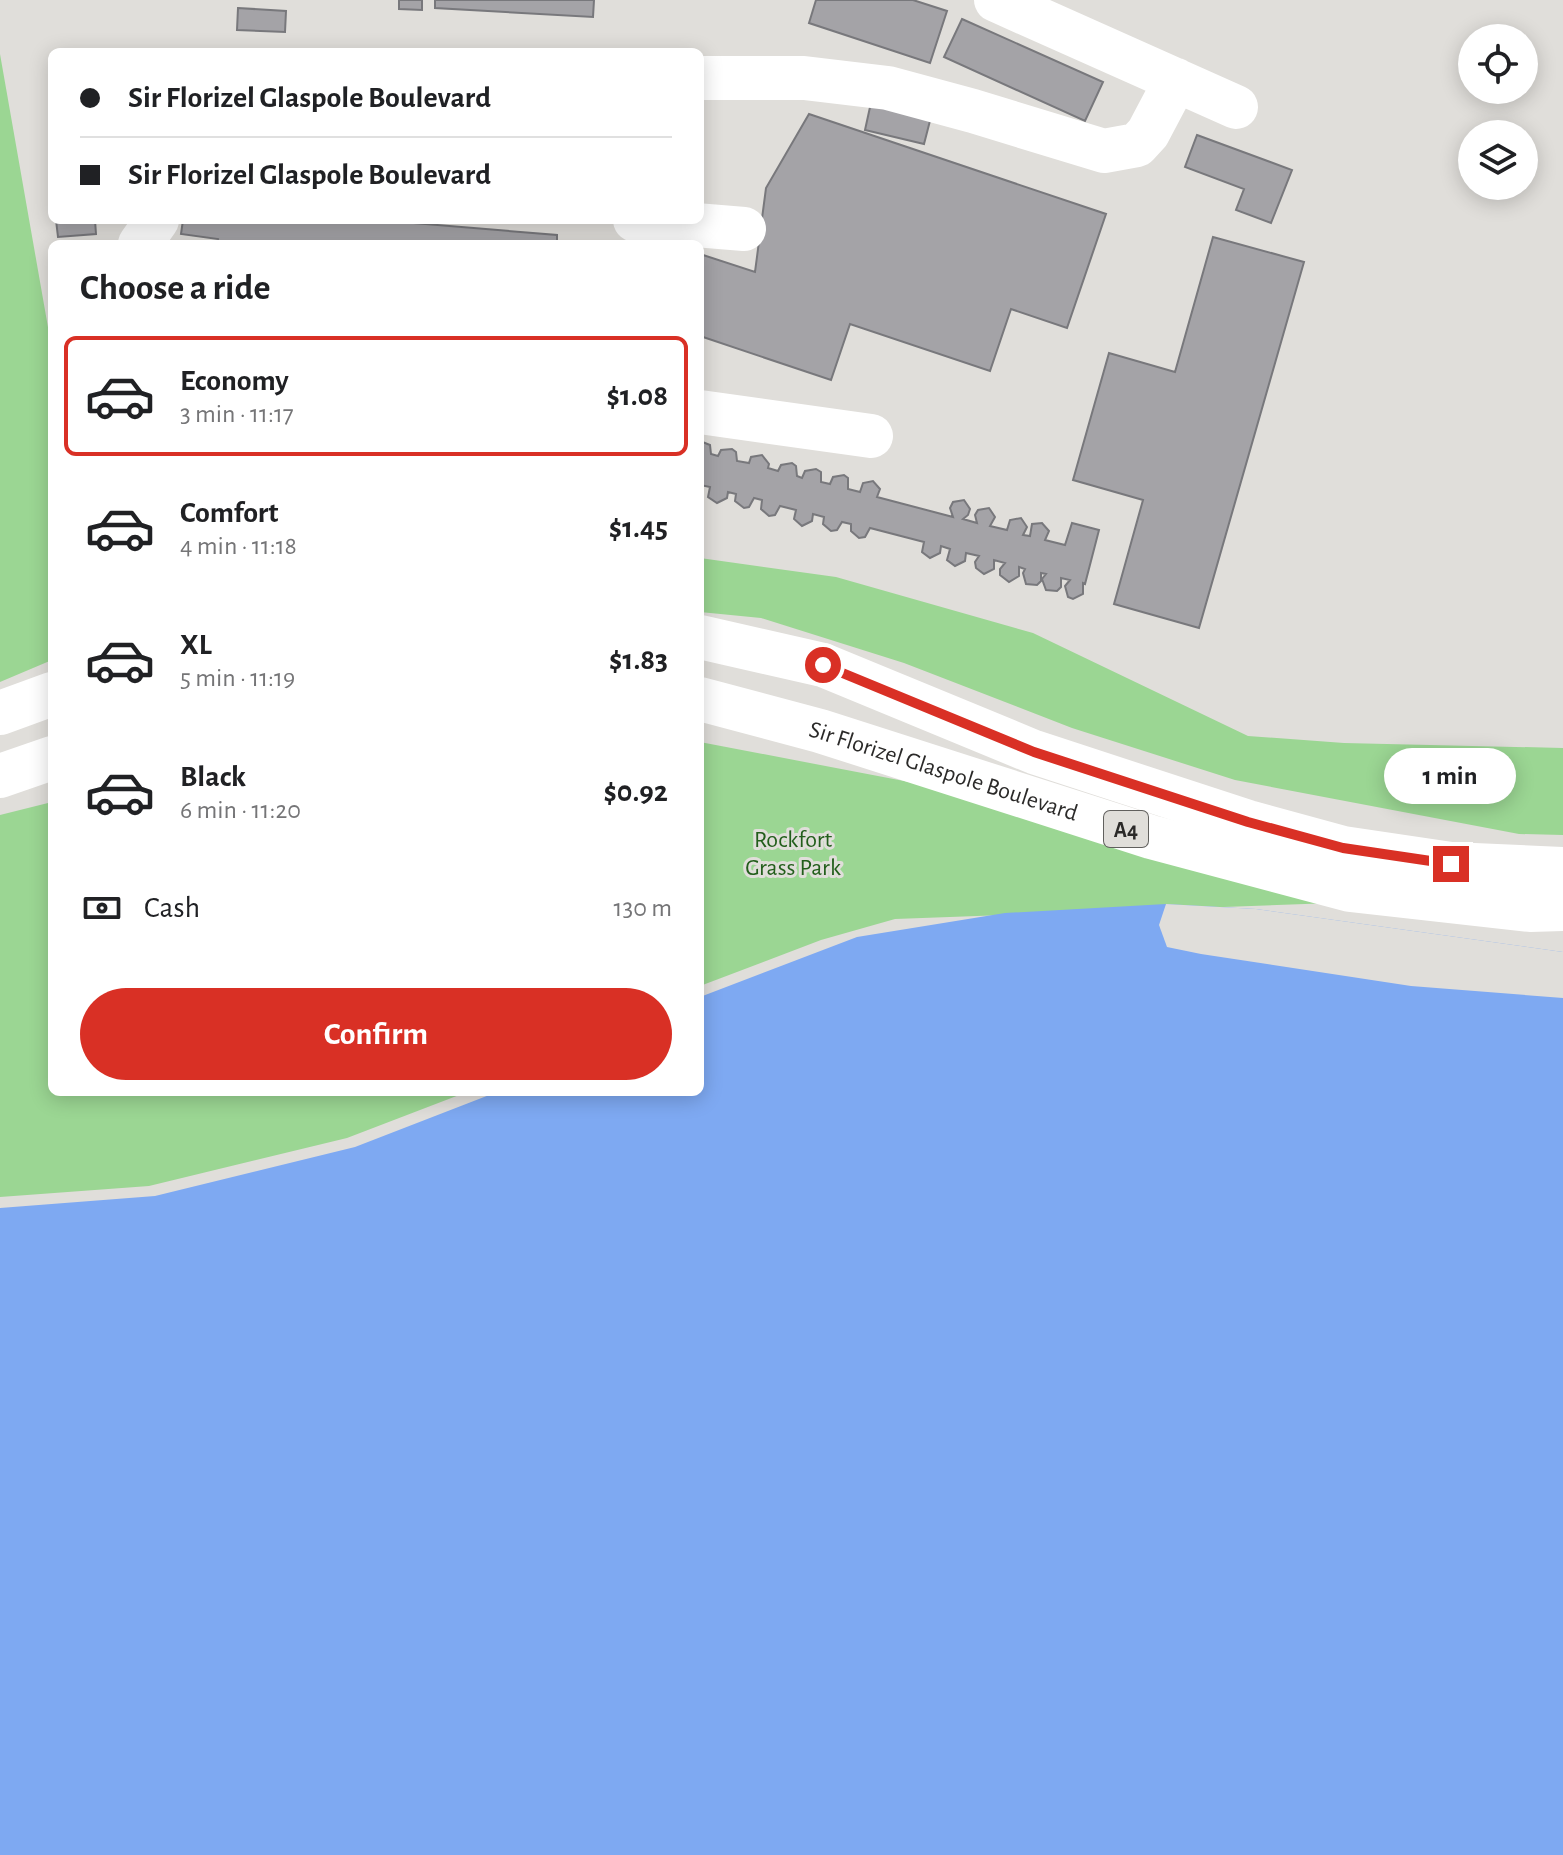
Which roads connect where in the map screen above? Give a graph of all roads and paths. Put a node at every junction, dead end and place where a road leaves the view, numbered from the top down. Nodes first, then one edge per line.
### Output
1 (996, 0) edge
2 (704, 78) edge
3 (1176, 80) junction
4 (1236, 107) dead end
5 (683, 224) edge
6 (744, 229) dead end
7 (704, 413) edge
8 (871, 436) dead end
9 (704, 638) edge
10 (48, 695) edge
11 (704, 700) edge
12 (0, 713) edge
13 (48, 759) edge
14 (0, 776) edge
15 (1563, 869) edge
16 (1563, 909) edge

1 - 3 main road
2 - 3 main road
3 - 4 main road
5 - 6 main road
7 - 8 main road
9 - 15 main road, Sir Florizel Glaspole Boulevard / A4
10 - 12 main road
11 - 16 main road, Sir Florizel Glaspole Boulevard / A4
13 - 14 main road

